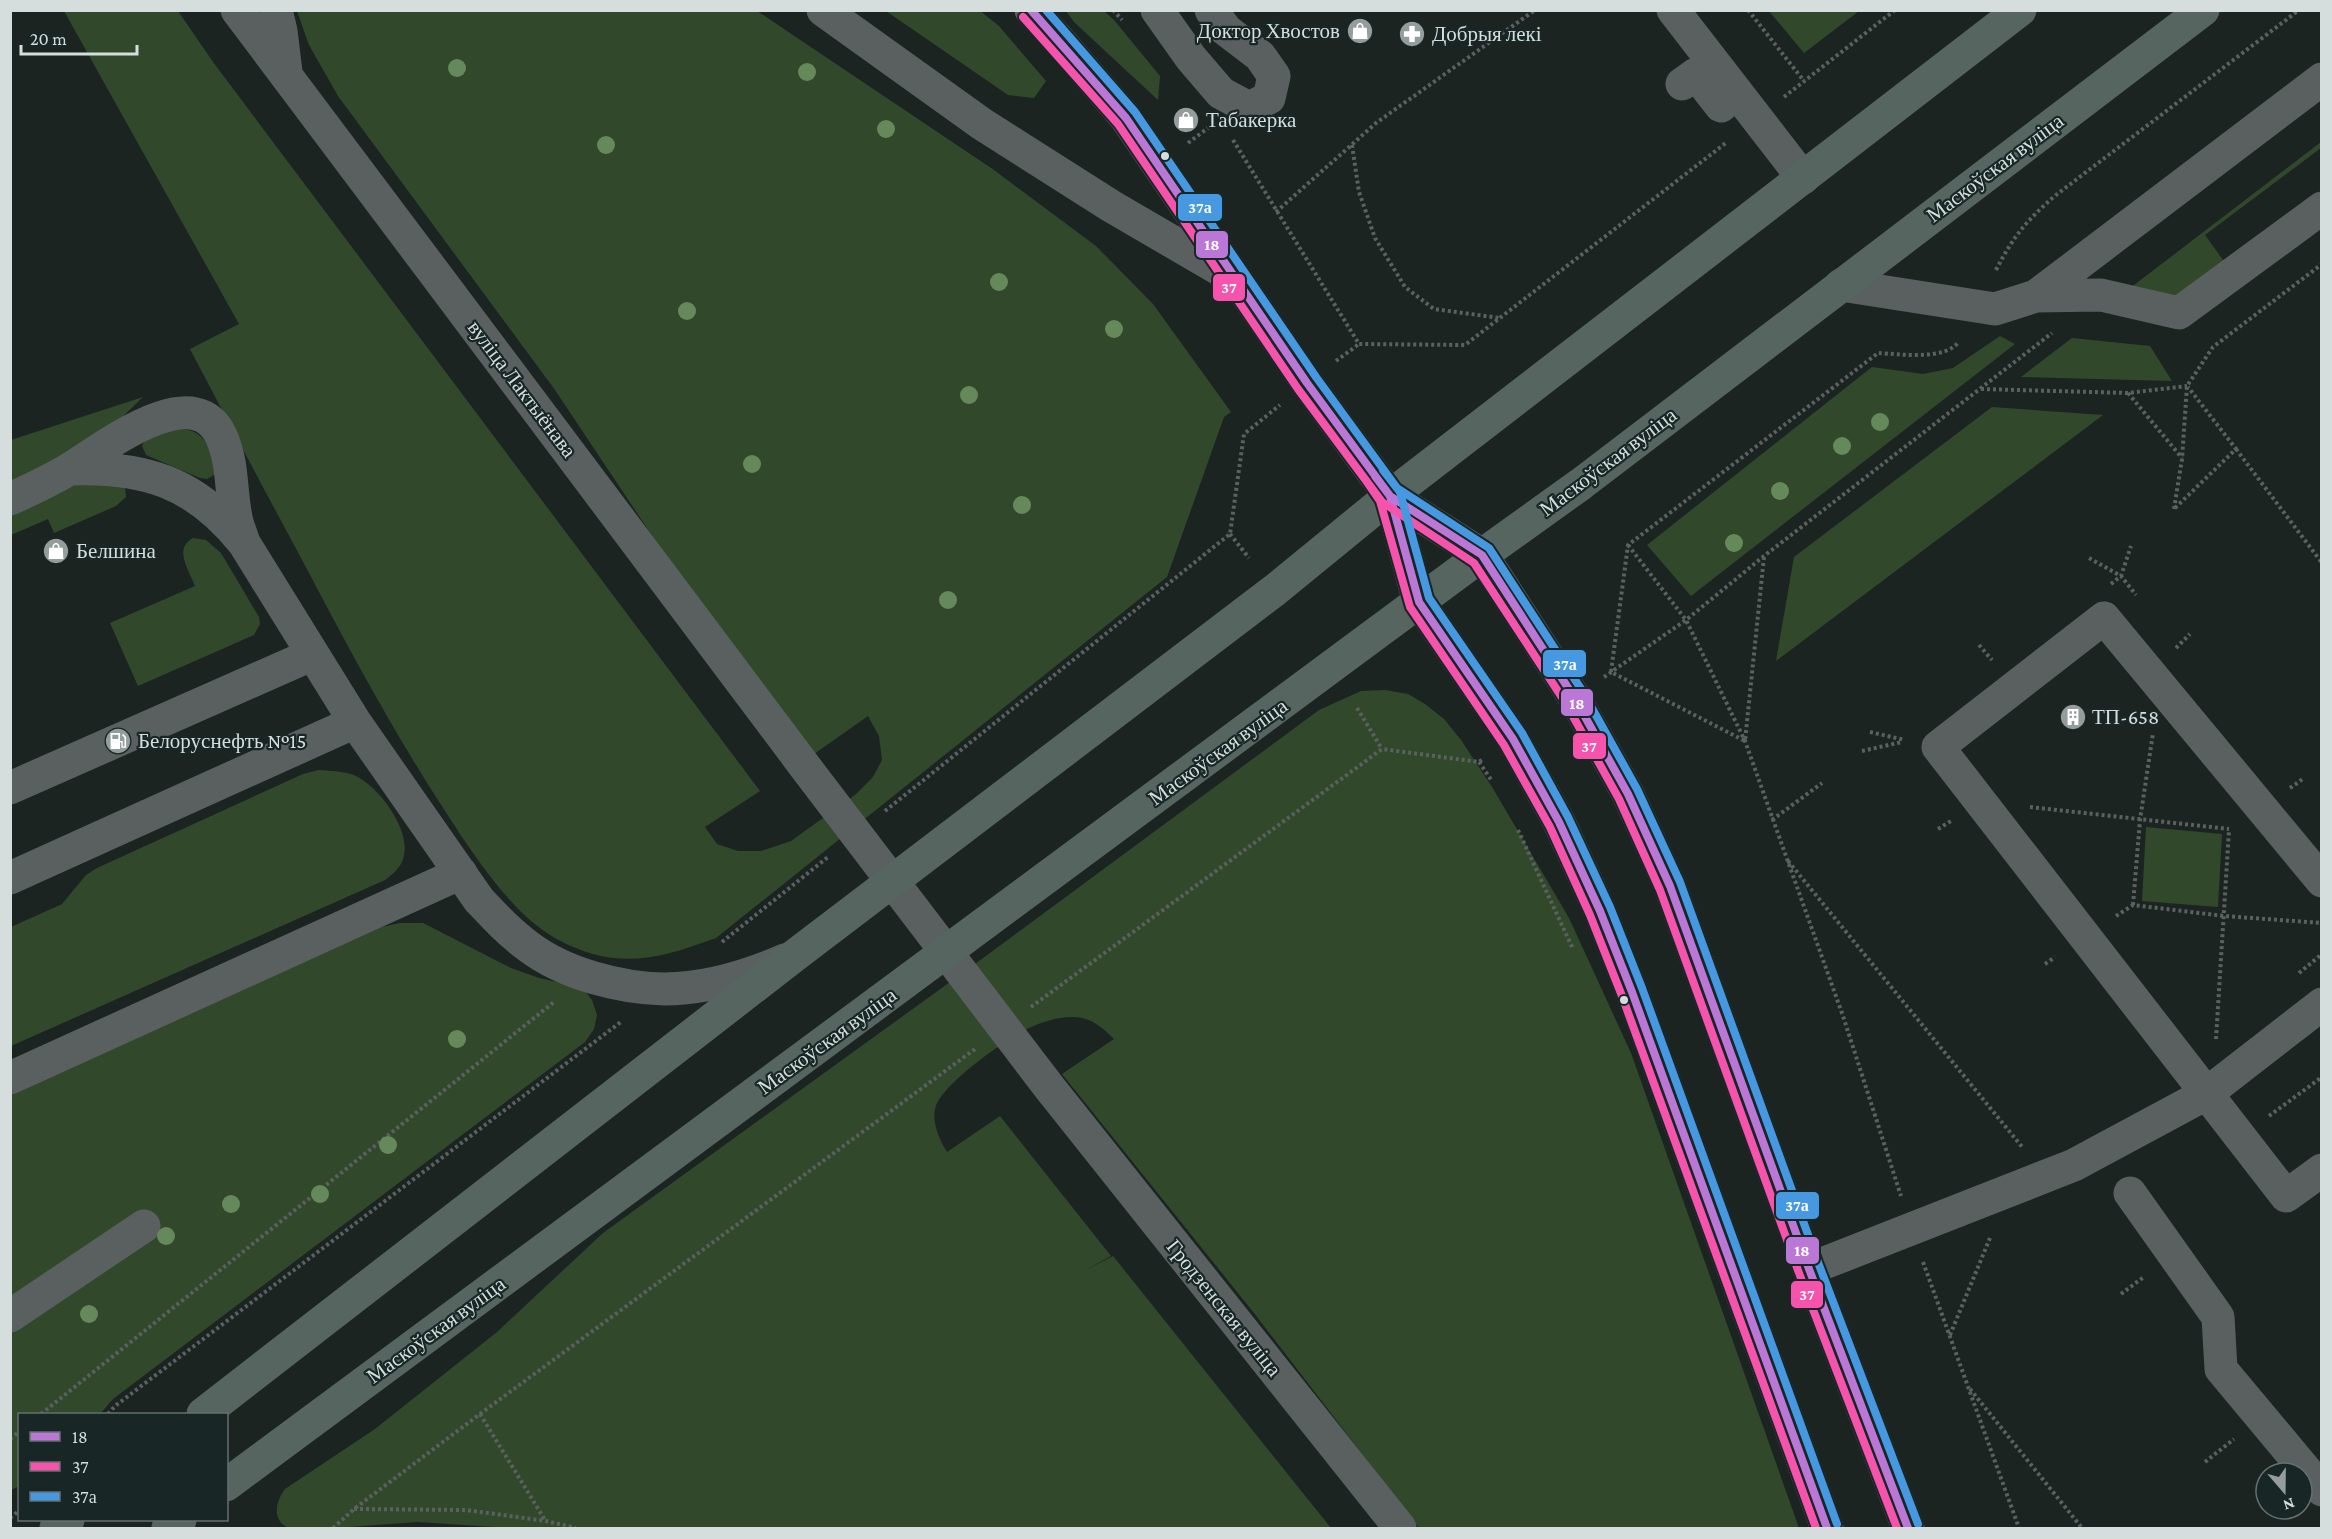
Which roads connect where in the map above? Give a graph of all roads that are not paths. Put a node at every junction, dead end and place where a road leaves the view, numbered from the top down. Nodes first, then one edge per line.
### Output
1 (237, 10) edge
2 (276, 10) edge
3 (823, 10) edge
4 (1031, 10) edge
5 (1157, 10) edge
6 (1211, 10) edge
7 (1673, 10) edge
8 (2019, 10) edge
9 (2203, 10) edge
10 (286, 74) junction
11 (2322, 79) edge
12 (1682, 84) dead end
13 (1749, 124) junction
14 (1795, 184) junction
15 (2322, 208) edge
16 (1239, 281) junction
17 (1841, 285) junction
18 (2036, 296) junction
19 (69, 469) junction
20 (1390, 496) junction
21 (10, 499) edge
22 (244, 543) junction
23 (1482, 555) junction
24 (1419, 602) junction
25 (311, 655) junction
26 (355, 722) junction
27 (10, 788) edge
28 (461, 873) junction
29 (10, 878) edge
30 (2322, 881) edge
31 (794, 957) junction
32 (2322, 1004) edge
33 (10, 1078) edge
34 (1049, 1087) joint
35 (2206, 1094) junction
36 (2322, 1170) edge
37 (2130, 1193) dead end
38 (144, 1226) dead end
39 (1809, 1269) junction
40 (10, 1316) edge
41 (204, 1413) edge
42 (228, 1484) edge
43 (2322, 1490) edge
44 (1400, 1528) edge
45 (1827, 1528) edge
46 (1908, 1528) edge

1 - 10 street, вуліца Лактыёнава
2 - 10 street
3 - 16 street
4 - 16 street
5 - 6 street
7 - 13 street
8 - 14 highway
9 - 17 highway, Маскоўская вуліца
10 - 34 street, вуліца Лактыёнава
11 - 18 street
12 - 13 street
13 - 14 street
14 - 20 highway
15 - 18 street
16 - 20 street
17 - 18 street
17 - 23 highway, Маскоўская вуліца
19 - 21 street
19 - 22 street
19 - 22 street
20 - 23 main road
20 - 24 main road
20 - 31 highway
22 - 25 street
23 - 24 highway, Маскоўская вуліца
23 - 39 main road
24 - 42 highway, Маскоўская вуліца
24 - 45 main road
25 - 26 street
25 - 27 street
26 - 28 street
26 - 29 street
28 - 31 street
28 - 33 street
30 - 35 street
31 - 41 highway
32 - 35 street
34 - 44 street, Гродзенская вуліца
35 - 36 street
35 - 39 street
37 - 43 street
38 - 40 street
39 - 46 main road

